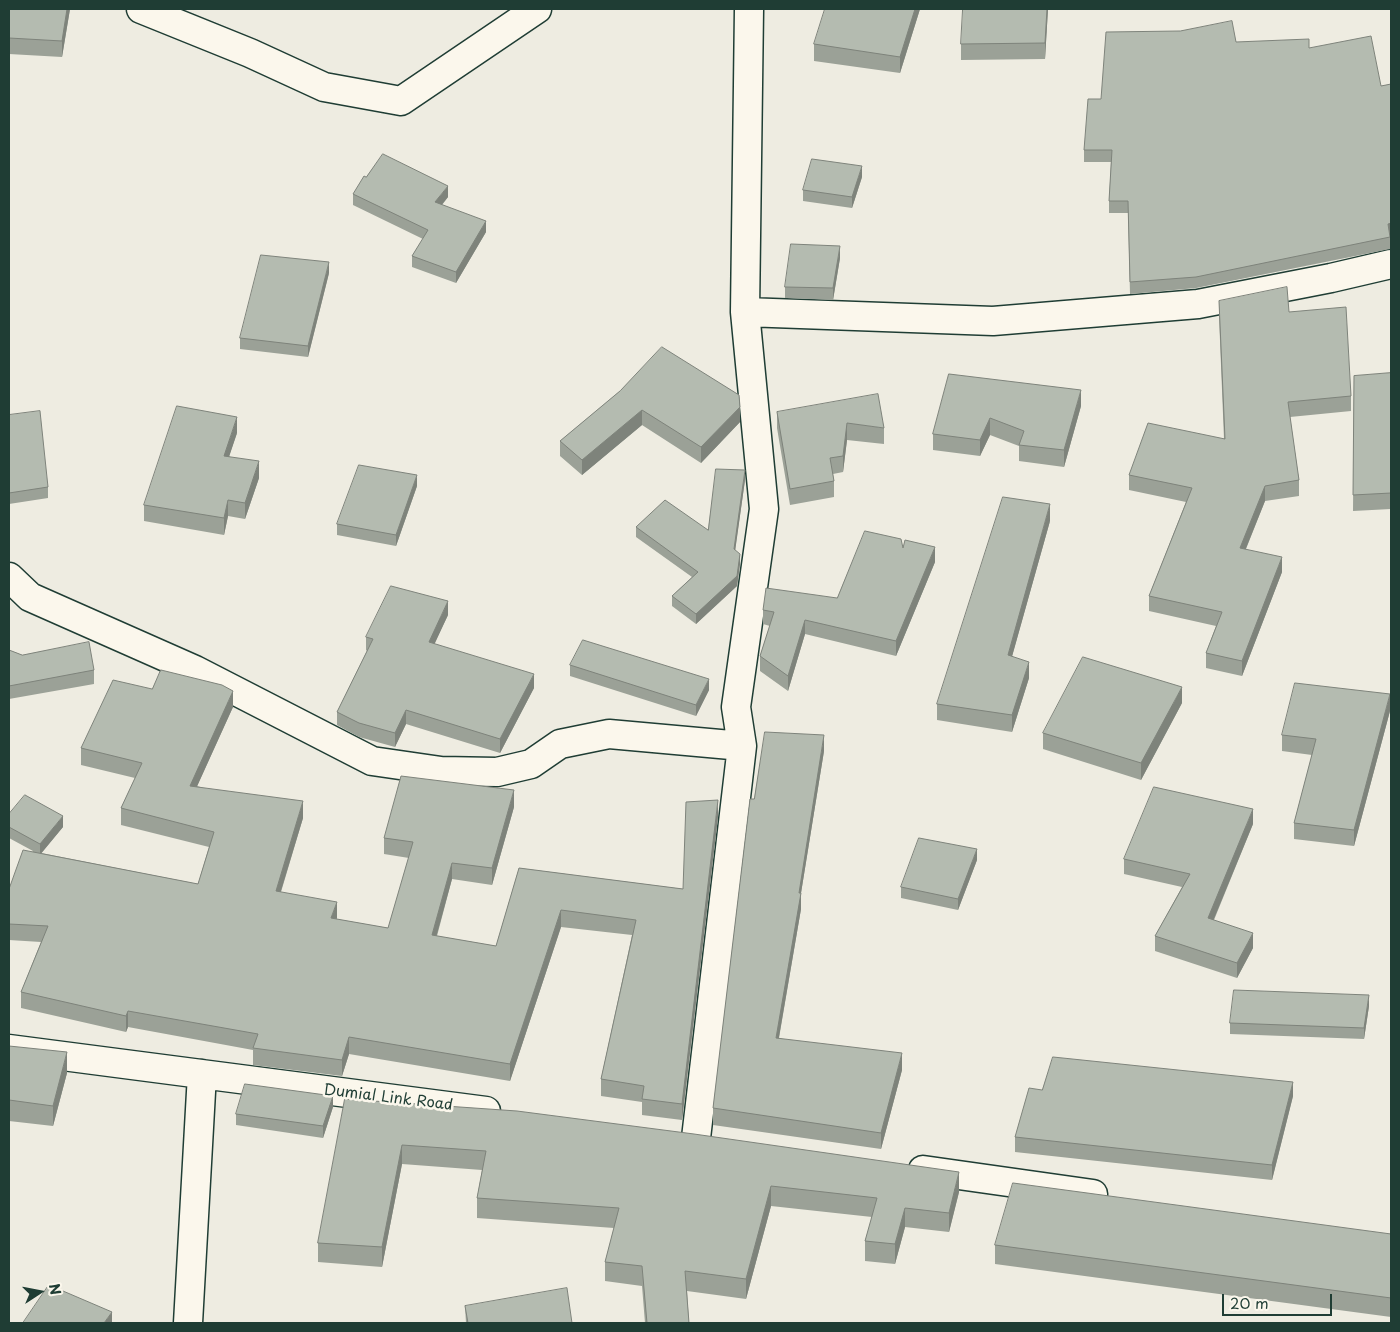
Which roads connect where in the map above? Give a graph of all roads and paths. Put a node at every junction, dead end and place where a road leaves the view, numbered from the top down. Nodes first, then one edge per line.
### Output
1 (141, 9) edge
2 (537, 9) edge
3 (749, 9) edge
4 (1391, 264) edge
5 (745, 312) junction
6 (9, 577) edge
7 (742, 746) junction
8 (9, 1049) edge
9 (202, 1074) junction
10 (508, 1114) edge
11 (726, 1142) edge
12 (903, 1167) edge
13 (1120, 1198) edge
14 (188, 1323) edge

1 - 2 street
3 - 5 street
4 - 5 street
5 - 7 street
6 - 7 street
7 - 11 street
8 - 9 street, Dumial Link Road
9 - 10 street, Dumial Link Road
9 - 14 street
12 - 13 street

